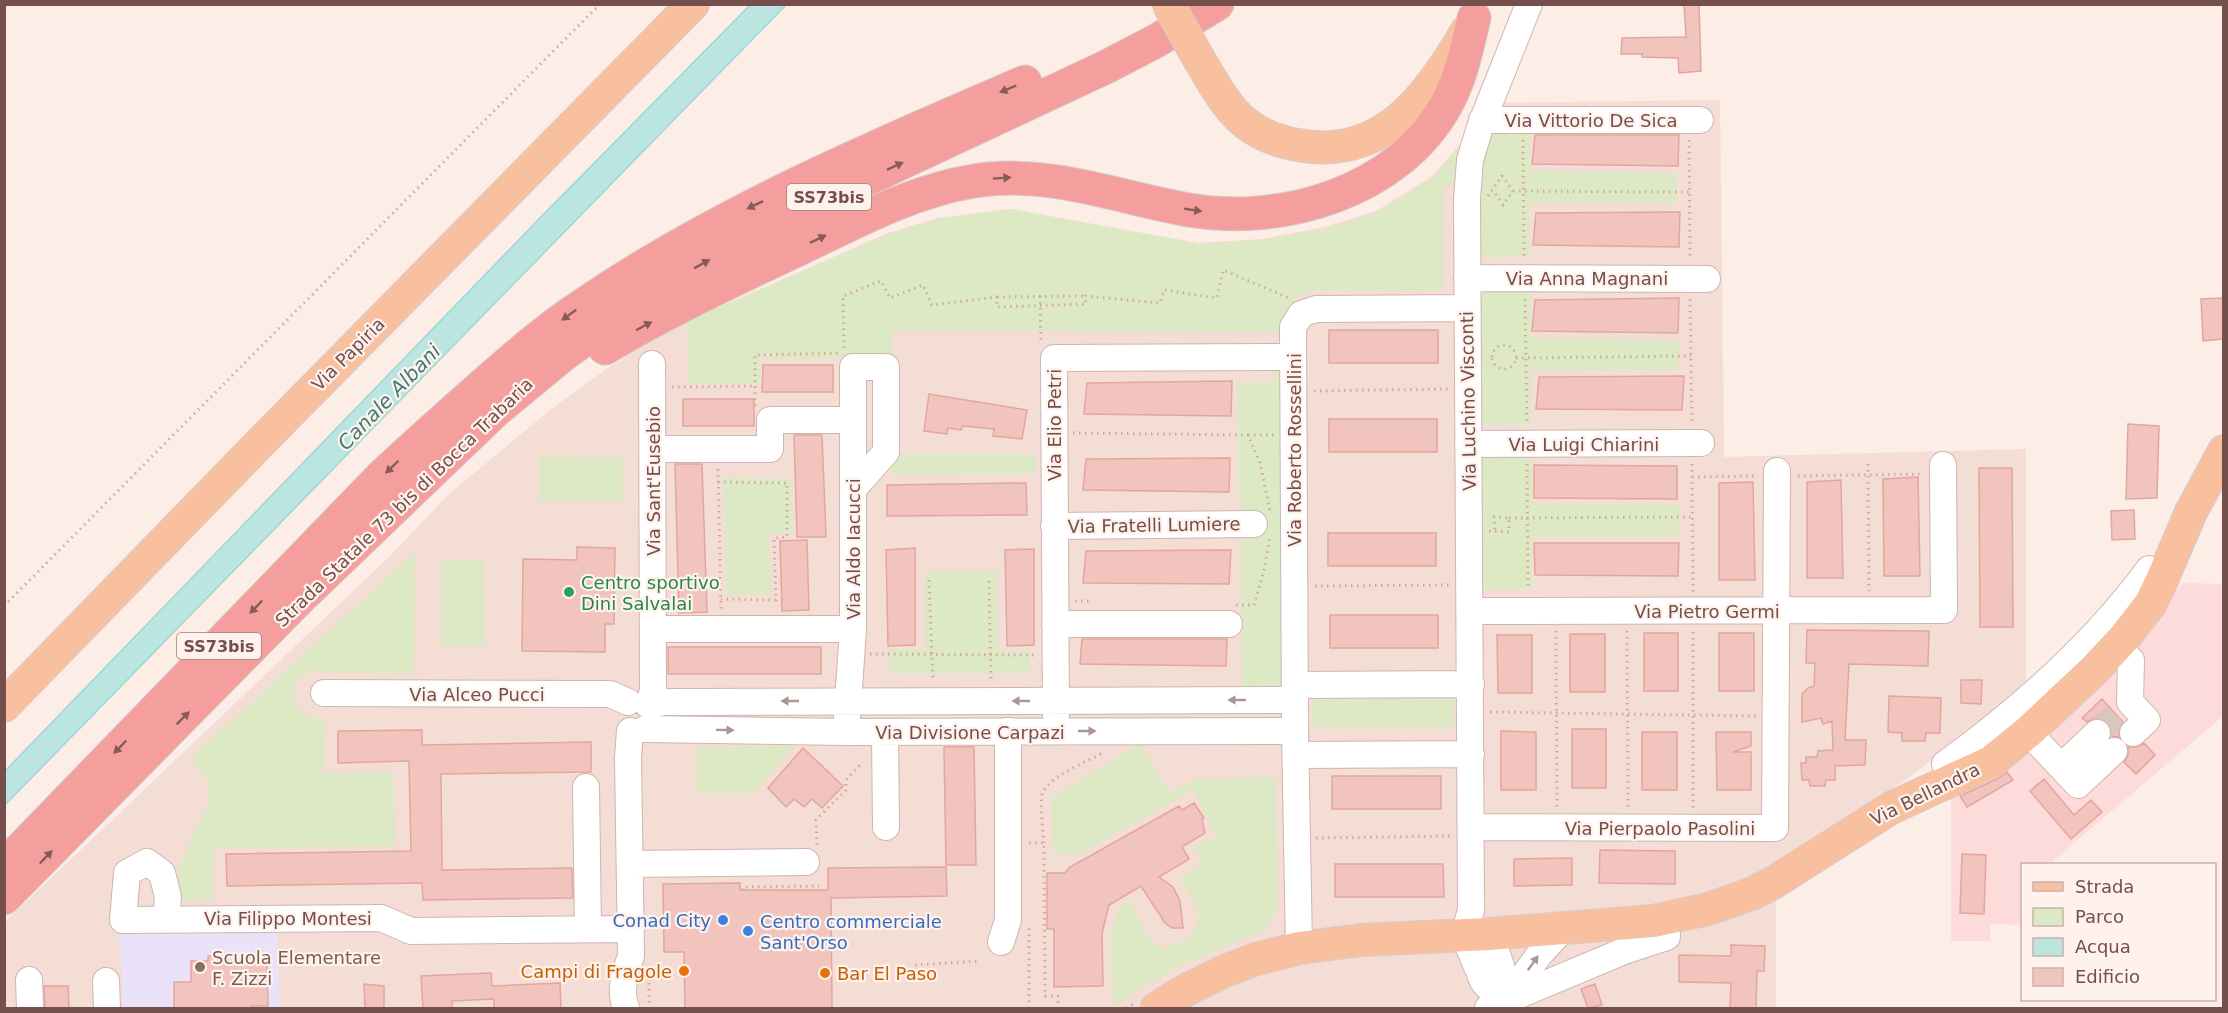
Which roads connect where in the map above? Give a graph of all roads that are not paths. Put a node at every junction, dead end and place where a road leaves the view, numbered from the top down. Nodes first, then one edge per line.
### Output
1 (693, 4) edge
2 (1168, 4) edge
3 (1179, 4) edge
4 (1217, 4) edge
5 (1529, 4) edge
6 (1477, 11) edge
7 (1482, 120) junction
8 (1695, 120) road end
9 (1467, 278) junction
10 (1698, 279) road end
11 (1467, 308) junction
12 (1293, 357) junction
13 (652, 376) road end
14 (853, 420) junction
15 (469, 435) junction
16 (1696, 443) road end
17 (1468, 444) junction
18 (652, 449) junction
19 (2223, 451) edge
20 (1943, 470) road end
21 (1777, 473) road end
22 (853, 489) junction
23 (1254, 524) dead end
24 (1054, 526) junction
25 (2149, 569) dead end
26 (1776, 611) junction
27 (1470, 612) junction
28 (1055, 624) junction
29 (1229, 624) dead end
30 (653, 629) junction
31 (852, 642) junction
32 (2115, 647) junction
33 (2068, 677) junction
34 (1471, 684) junction
35 (1295, 692) junction
36 (324, 693) dead end
37 (849, 701) junction
38 (1056, 701) junction
39 (4, 706) edge
40 (637, 714) junction
41 (2127, 716) tunnel mouth
42 (1008, 731) junction
43 (1056, 731) junction
44 (848, 732) junction
45 (885, 732) junction
46 (2028, 732) junction
47 (2105, 742) tunnel mouth
48 (1296, 743) junction
49 (1471, 754) junction
50 (1945, 764) dead end
51 (586, 787) dead end
52 (886, 827) dead end
53 (1471, 832) junction
54 (806, 862) dead end
55 (630, 864) junction
56 (4, 866) edge
57 (4, 898) edge
58 (166, 919) junction
59 (1666, 919) junction
60 (631, 928) junction
61 (588, 929) junction
62 (1563, 929) junction
63 (1476, 934) junction
64 (1001, 942) dead end
65 (1299, 948) junction
66 (631, 956) junction
67 (29, 980) dead end
68 (106, 981) dead end
69 (1500, 1006) edge
70 (30, 1008) edge
71 (107, 1008) edge
72 (626, 1008) edge
73 (638, 1008) edge
74 (1156, 1008) edge

1 - 39 main road, Via Papiria
2 - 6 main road, bridge
3 -> 56 highway, Strada Statale 73 bis di Bocca Trabaria / SS73bis
15 -> 4 highway, Strada Statale 73 bis di Bocca Trabaria / SS73bis
5 - 7 street, Via Luchino Visconti
15 -> 6 highway
7 - 8 street, Via Vittorio De Sica
7 - 9 street, Via Luchino Visconti
9 - 10 street, Via Anna Magnani
9 - 11 street, Via Luchino Visconti
11 - 12 street, Via Roberto Rossellini
11 - 17 street, Via Luchino Visconti
12 - 24 street, Via Elio Petri
12 - 35 street, Via Roberto Rossellini
13 - 18 street, Via Sant'Eusebio
14 - 18 street
14 - 22 street, Via Aldo Iacucci
14 - 22 street, Via Aldo Iacucci
57 -> 15 highway, Strada Statale 73 bis di Bocca Trabaria / SS73bis
16 - 17 street, Via Luigi Chiarini
17 - 27 street, Via Luchino Visconti
18 - 30 street, Via Sant'Eusebio
19 - 32 main road, Via Bellandra
20 - 26 street, Via Pietro Germi
21 - 26 street, Via Pierpaolo Pasolini
22 - 31 street, Via Aldo Iacucci
23 - 24 street, Via Fratelli Lumiere
24 - 28 street, Via Elio Petri
25 - 33 street, Via Bellandra
26 - 27 street, Via Pietro Germi
26 - 53 street, Via Pierpaolo Pasolini
27 - 34 street, Via Luchino Visconti
28 - 29 street
28 - 38 street, Via Elio Petri
30 - 31 street
30 - 40 street, Via Sant'Eusebio
31 - 37 street, Via Aldo Iacucci
32 - 33 main road, Via Bellandra
32 - 41 street
33 - 46 main road, Via Bellandra
33 - 50 street, Via Bellandra
34 - 35 street
34 - 49 street, Via Luchino Visconti
35 -> 38 street, Via Divisione Carpazi
35 - 48 street, Via Roberto Rossellini
36 - 40 street, Via Alceo Pucci
38 -> 37 street, Via Divisione Carpazi
37 -> 40 street, Via Divisione Carpazi
37 - 44 street, Via Aldo Iacucci
38 - 43 street, Via Elio Petri
40 -> 44 street, Via Divisione Carpazi
40 - 55 street
42 - 43 street, Via Divisione Carpazi
42 - 45 street, Via Divisione Carpazi
42 - 64 street
43 -> 48 street, Via Divisione Carpazi
44 - 45 street, Via Divisione Carpazi
45 - 52 street
46 - 47 street
46 - 59 main road, Via Bellandra
48 - 49 street
48 - 65 street, Via Roberto Rossellini
49 - 53 street, Via Luchino Visconti
51 - 61 street
53 - 63 street, Via Luchino Visconti
54 - 55 street
55 - 60 street
58 - 58 street, Via Filippo Montesi
58 - 61 street, Via Filippo Montesi
59 - 62 main road, Via Bellandra
59 - 69 street
60 - 61 street, Via Filippo Montesi
60 - 66 street
62 - 63 main road, Via Bellandra
69 -> 62 street
63 - 65 main road, Via Bellandra
63 - 69 street
63 - 69 street
65 - 74 main road, Via Bellandra
66 - 72 street
66 - 73 street
67 - 70 street
68 - 71 street

